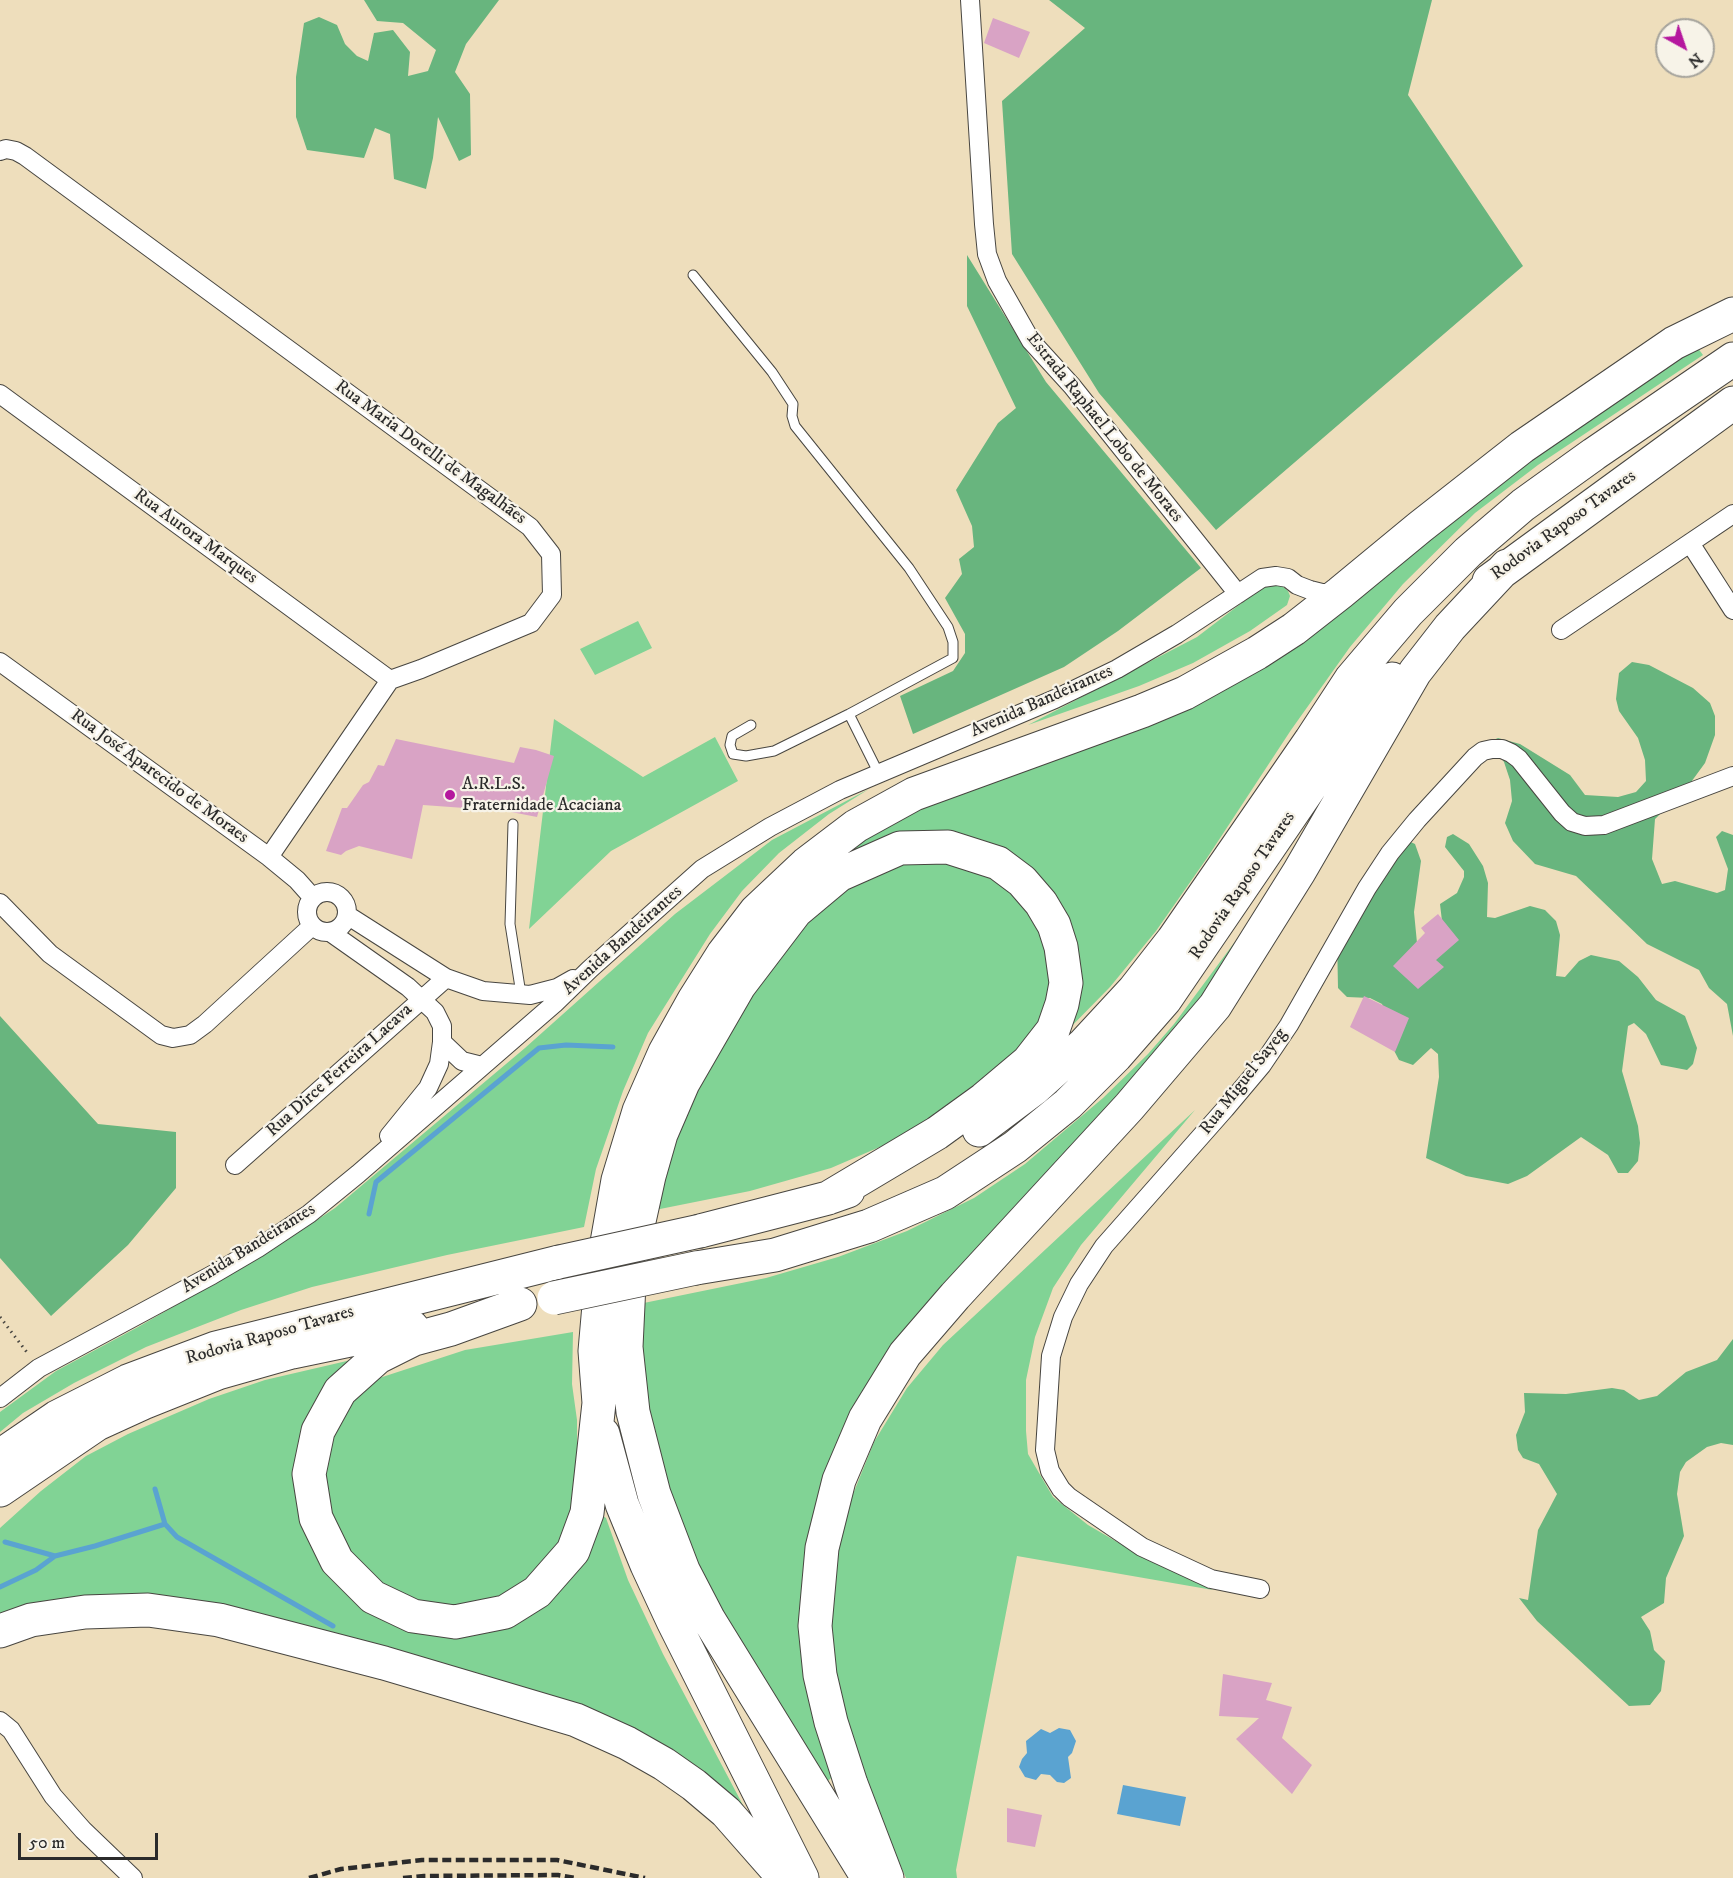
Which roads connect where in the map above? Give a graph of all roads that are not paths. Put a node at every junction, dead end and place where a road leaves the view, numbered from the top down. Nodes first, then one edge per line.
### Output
1 (970, 0) edge
2 (0, 151) edge
3 (693, 275) dead end
4 (1733, 314) edge
5 (1733, 359) edge
6 (0, 394) edge
7 (1730, 406) edge
8 (1733, 514) edge
9 (1690, 543) junction
10 (1507, 566) junction
11 (1297, 585) junction
12 (1340, 593) junction
13 (1238, 594) junction
14 (1733, 610) edge
15 (1294, 629) junction
16 (1561, 630) dead end
17 (0, 662) edge
18 (390, 680) junction
19 (849, 714) junction
20 (751, 725) dead end
21 (879, 774) junction
22 (1733, 776) edge
23 (513, 824) dead end
24 (269, 857) junction
25 (313, 898) junction
26 (0, 903) edge
27 (346, 915) junction
28 (312, 926) junction
29 (330, 932) junction
30 (590, 969) junction
31 (446, 978) junction
32 (521, 994) junction
33 (422, 999) junction
34 (442, 1042) junction
35 (482, 1066) junction
36 (235, 1165) dead end
37 (358, 1174) junction
38 (828, 1198) junction
39 (520, 1304) junction
40 (0, 1398) edge
41 (598, 1418) junction
42 (0, 1456) edge
43 (9, 1490) edge
44 (1260, 1589) dead end
45 (0, 1631) edge
46 (0, 1721) edge
47 (133, 1878) edge
48 (784, 1878) edge
49 (802, 1878) edge
50 (868, 1878) edge
51 (887, 1878) edge

1 - 13 street, Estrada Raphael Lobo de Moraes
2 - 18 street, Rua Maria Dorelli de Magalhães
3 - 19 lane
4 - 12 highway
5 - 38 highway, Rodovia Raposo Tavares
6 - 18 street, Rua Aurora Marques
7 - 10 highway, Rodovia Raposo Tavares
8 - 9 street
9 - 14 street
9 - 16 street
10 - 39 highway, Rodovia Raposo Tavares, bridge
10 - 51 highway
11 - 12 street, Avenida Bandeirantes
11 - 13 street, Avenida Bandeirantes
11 - 15 street
12 - 15 highway
13 - 21 street, Avenida Bandeirantes
15 - 41 highway
17 - 24 street, Rua José Aparecido de Moraes
18 - 24 street
19 - 20 lane
19 - 21 lane
21 - 30 street, Avenida Bandeirantes
22 - 44 street, Rua Miguel Sayeg
23 - 32 lane
24 - 25 street, Rua José Aparecido de Moraes
25 - 27 street
25 - 28 street
26 - 28 street
27 - 29 street
27 - 31 street
28 - 29 street
29 - 33 street
30 - 32 street
30 - 35 street, Avenida Bandeirantes
31 - 32 street
31 - 33 street, Rua Dirce Ferreira Lacava
33 - 34 street
33 - 36 street, Rua Dirce Ferreira Lacava
34 - 35 street
34 - 37 street
35 - 37 street, Avenida Bandeirantes
37 - 40 street, Avenida Bandeirantes
38 - 42 highway, Rodovia Raposo Tavares, bridge
38 - 50 highway
39 - 41 highway
39 - 43 highway, Rodovia Raposo Tavares
41 - 49 highway
45 - 48 highway
46 - 47 street

